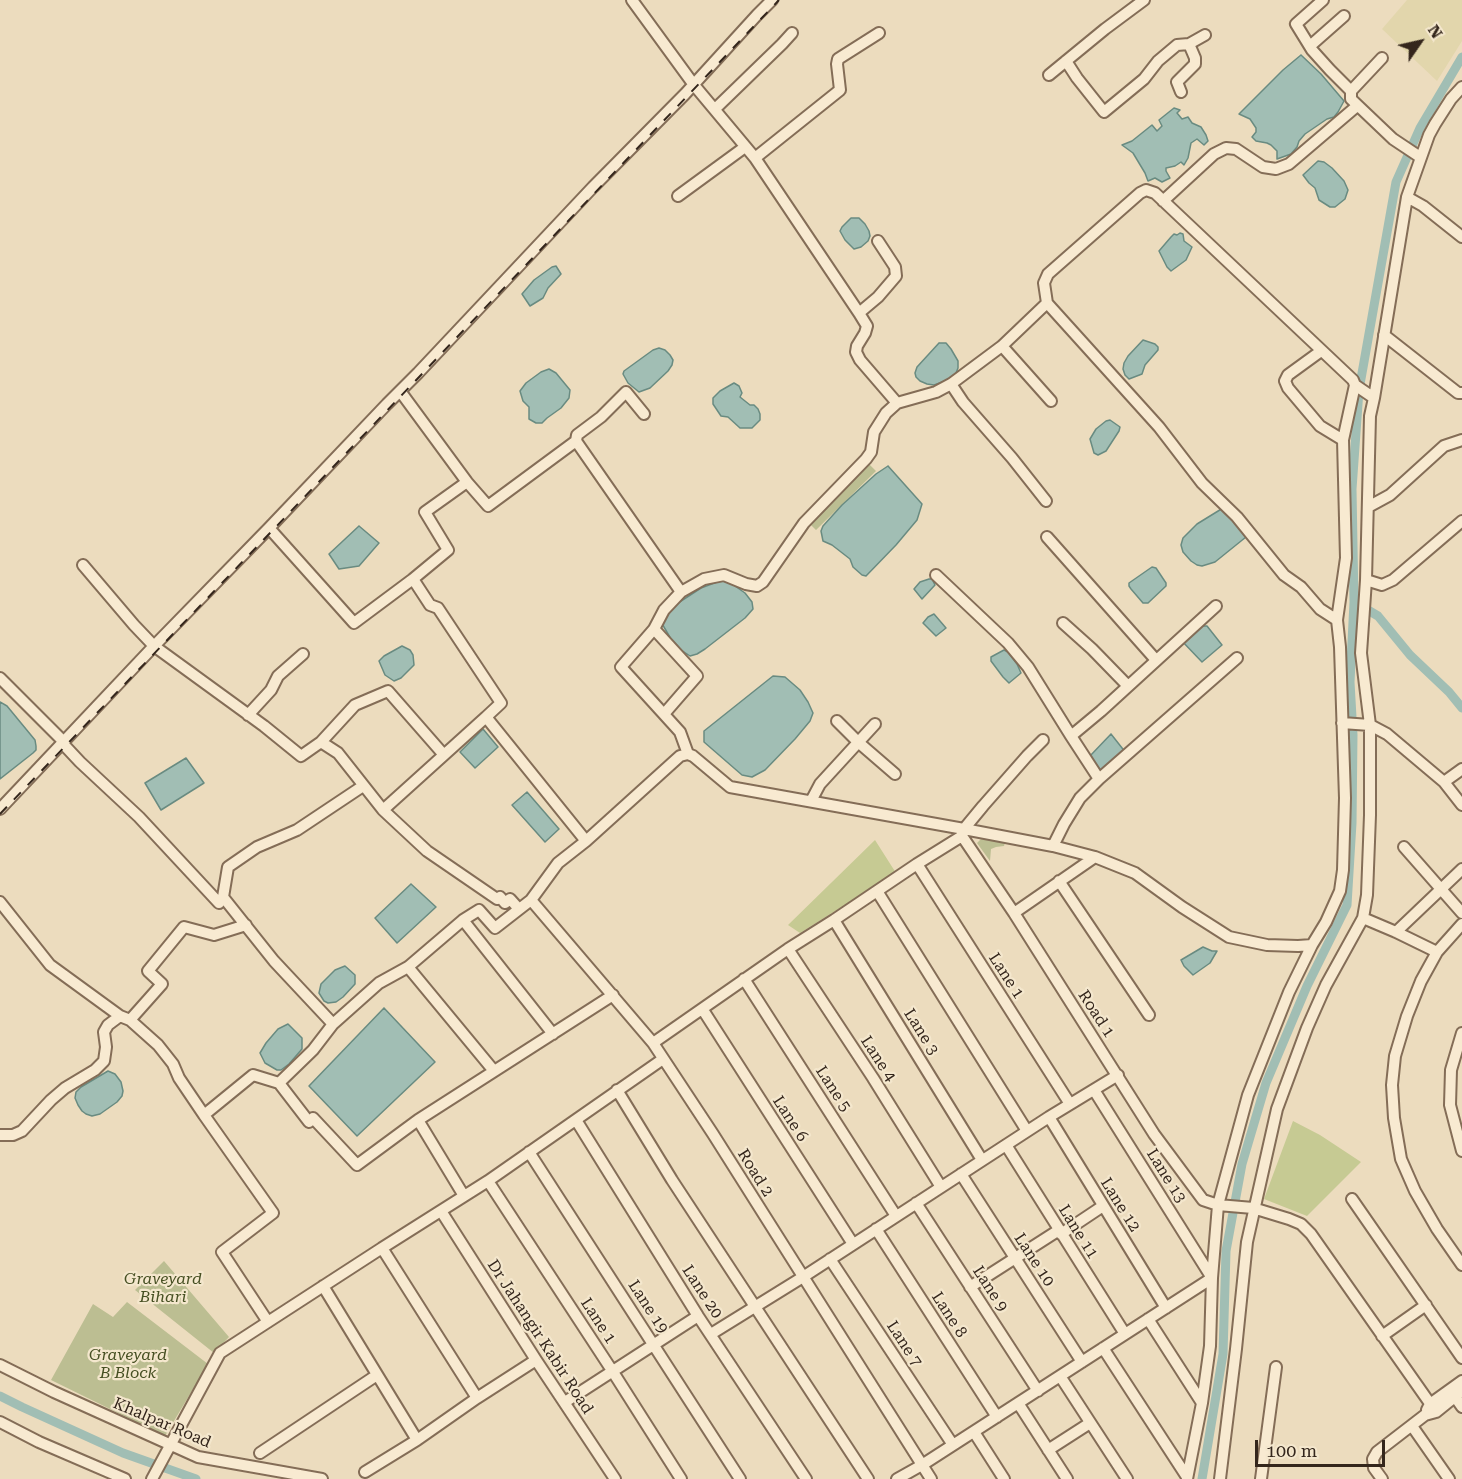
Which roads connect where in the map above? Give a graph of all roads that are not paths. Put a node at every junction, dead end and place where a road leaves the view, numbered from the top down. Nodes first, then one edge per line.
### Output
1 (632, 0) edge
2 (772, 0) edge
3 (1143, 0) edge
4 (1323, 0) edge
5 (1344, 16) dead end
6 (792, 33) dead end
7 (879, 33) dead end
8 (1205, 35) dead end
9 (1190, 44) junction
10 (1310, 46) junction
11 (1382, 58) dead end
12 (1066, 61) junction
13 (1049, 75) dead end
14 (694, 85) junction
15 (1462, 87) edge
16 (1351, 91) junction
17 (1181, 92) dead end
18 (1357, 106) junction
19 (715, 109) junction
20 (745, 147) junction
21 (1420, 157) junction
22 (755, 158) junction
23 (678, 196) dead end
24 (1407, 197) junction
25 (1162, 201) junction
26 (1462, 237) edge
27 (878, 241) dead end
28 (1047, 303) junction
29 (859, 313) junction
30 (1384, 335) junction
31 (1002, 346) junction
32 (1321, 351) junction
33 (951, 384) junction
34 (1357, 386) junction
35 (400, 391) junction
36 (1462, 393) edge
37 (1373, 397) junction
38 (1050, 401) dead end
39 (897, 403) junction
40 (644, 414) dead end
41 (1343, 440) junction
42 (1462, 440) edge
43 (576, 441) junction
44 (467, 482) junction
45 (1046, 501) dead end
46 (1368, 507) junction
47 (1462, 521) edge
48 (269, 528) junction
49 (1047, 537) dead end
50 (82, 565) dead end
51 (936, 575) dead end
52 (413, 579) junction
53 (1366, 580) junction
54 (681, 592) junction
55 (1216, 606) dead end
56 (1336, 620) junction
57 (1063, 623) dead end
58 (654, 629) junction
59 (154, 646) junction
60 (303, 654) dead end
61 (1237, 658) dead end
62 (1156, 660) junction
63 (0, 678) edge
64 (1128, 686) junction
65 (664, 714) junction
66 (248, 715) junction
67 (486, 717) junction
68 (837, 721) dead end
69 (1343, 723) junction
70 (875, 724) dead end
71 (1367, 725) junction
72 (1071, 736) junction
73 (1043, 740) dead end
74 (63, 742) junction
75 (321, 742) junction
76 (858, 742) junction
77 (688, 754) junction
78 (444, 755) junction
79 (1462, 769) edge
80 (895, 774) dead end
81 (1099, 779) junction
82 (1444, 783) junction
83 (363, 786) junction
84 (811, 801) junction
85 (1462, 805) edge
86 (0, 809) edge
87 (383, 810) junction
88 (963, 833) junction
89 (586, 841) junction
90 (1053, 846) junction
91 (1404, 847) dead end
92 (1095, 857) junction
93 (917, 864) junction
94 (1462, 869) edge
95 (1059, 881) junction
96 (1441, 889) junction
97 (877, 891) junction
98 (223, 897) junction
99 (531, 900) junction
100 (0, 902) edge
101 (519, 909) junction
102 (1014, 913) junction
103 (1462, 913) edge
104 (1363, 918) junction
105 (463, 920) junction
106 (834, 920) junction
107 (1462, 924) edge
108 (246, 925) junction
109 (1396, 932) junction
110 (1312, 945) junction
111 (788, 949) junction
112 (1437, 952) junction
113 (408, 967) junction
114 (744, 979) junction
115 (613, 995) junction
116 (703, 1010) junction
117 (1149, 1015) dead end
118 (125, 1018) junction
119 (333, 1024) junction
120 (553, 1034) junction
121 (1462, 1034) edge
122 (653, 1044) junction
123 (663, 1059) junction
124 (494, 1071) junction
125 (1116, 1072) junction
126 (279, 1083) junction
127 (617, 1090) junction
128 (1094, 1090) junction
129 (1070, 1104) junction
130 (204, 1115) junction
131 (1049, 1117) junction
132 (418, 1120) junction
133 (576, 1120) junction
134 (1027, 1131) junction
135 (0, 1135) edge
136 (1006, 1145) junction
137 (1462, 1151) edge
138 (529, 1152) junction
139 (982, 1160) junction
140 (962, 1174) junction
141 (488, 1181) junction
142 (941, 1187) junction
143 (464, 1196) junction
144 (1352, 1199) dead end
145 (916, 1203) junction
146 (1219, 1205) junction
147 (1103, 1206) junction
148 (1253, 1208) junction
149 (441, 1211) junction
150 (897, 1216) junction
151 (876, 1230) junction
152 (1060, 1232) junction
153 (853, 1244) junction
154 (382, 1248) junction
155 (1015, 1258) junction
156 (830, 1259) junction
157 (1462, 1265) edge
158 (803, 1277) junction
159 (1212, 1278) junction
160 (323, 1286) junction
161 (970, 1287) junction
162 (1426, 1305) junction
163 (755, 1307) junction
164 (1166, 1308) junction
165 (698, 1316) junction
166 (1148, 1319) junction
167 (268, 1322) junction
168 (711, 1334) junction
169 (1125, 1334) junction
170 (1382, 1336) junction
171 (655, 1345) junction
172 (1103, 1348) junction
173 (1462, 1358) edge
174 (536, 1360) junction
175 (1082, 1362) junction
176 (0, 1365) edge
177 (1276, 1367) dead end
178 (613, 1372) junction
179 (377, 1375) junction
180 (1060, 1376) junction
181 (1462, 1381) edge
182 (1038, 1391) junction
183 (1458, 1394) edge
184 (477, 1398) junction
185 (565, 1402) junction
186 (1018, 1403) junction
187 (1202, 1403) junction
188 (1462, 1407) edge
189 (1430, 1410) junction
190 (997, 1417) junction
191 (0, 1422) edge
192 (1090, 1423) junction
193 (1412, 1426) junction
194 (974, 1432) junction
195 (417, 1440) junction
196 (953, 1445) junction
197 (168, 1449) junction
198 (1048, 1450) junction
199 (260, 1453) dead end
200 (922, 1465) junction
201 (365, 1472) dead end
202 (1187, 1478) edge
203 (125, 1479) edge
204 (152, 1479) edge
205 (322, 1479) edge
206 (615, 1479) edge
207 (681, 1479) edge
208 (740, 1479) edge
209 (806, 1479) edge
210 (868, 1479) edge
211 (897, 1479) edge
212 (931, 1479) edge
213 (1004, 1479) edge
214 (1067, 1479) edge
215 (1127, 1479) edge
216 (1220, 1479) edge
217 (1261, 1479) edge
218 (1382, 1479) edge
219 (1449, 1479) edge

1 - 14 street
2 - 14 street
3 - 12 street
4 - 10 street
5 - 10 street
6 - 19 street
7 - 22 street
8 - 9 street
9 - 12 street
9 - 17 street
10 - 16 street
11 - 16 street
12 - 13 street
14 - 19 street
14 - 35 street
15 - 21 street
16 - 18 street
18 - 21 street
18 - 25 street
19 - 20 street
20 - 22 street
20 - 23 street
21 - 24 street
22 - 29 street
24 - 26 street
24 - 30 street
25 - 28 street
25 - 32 street
27 - 29 street
28 - 31 street
28 - 56 street
29 - 39 street
30 - 36 street
30 - 37 street
31 - 33 street
31 - 38 street
32 - 34 street
32 - 41 street
33 - 39 street
33 - 45 street
34 - 37 street
34 - 41 street
35 - 44 street
35 - 48 street
37 - 46 street
39 - 54 street
40 - 43 street
41 - 56 street
42 - 46 street
43 - 44 street
43 - 54 street
44 - 52 street
46 - 53 street
47 - 53 street
48 - 52 street
48 - 59 street
49 - 62 street
50 - 59 street
51 - 72 street
52 - 67 street
53 - 71 street
54 - 58 street
55 - 62 street
56 - 69 street
57 - 64 street
58 - 65 street
58 - 65 street
59 - 66 street
59 - 74 street
60 - 66 street
61 - 81 street
62 - 64 street
63 - 74 street
64 - 72 street
65 - 77 street
66 - 75 street
67 - 78 street
67 - 89 street
68 - 76 street
69 - 71 street
69 - 110 street
70 - 76 street
71 - 82 street
71 - 104 street
72 - 81 street
73 - 88 street
74 - 86 street
74 - 98 street
75 - 78 street
75 - 83 street
76 - 80 street
76 - 84 street
77 - 84 street
77 - 89 street
78 - 87 street
79 - 82 street
81 - 90 street
82 - 85 street
83 - 87 street
83 - 98 street
84 - 88 street
87 - 101 street
88 - 90 street
88 - 93 street
88 - 102 street, Road 1
89 - 99 street
90 - 92 street
91 - 96 street
92 - 95 street
92 - 110 street
93 - 97 street
93 - 129 street, Lane 1
94 - 96 street
95 - 102 street
95 - 117 street
96 - 103 street
96 - 109 street
97 - 106 street
97 - 134 street
98 - 108 street
99 - 101 street
99 - 115 street, Road 2
100 - 118 street
101 - 105 street
102 - 125 street, Road 1
104 - 109 street
104 - 148 street
105 - 113 street
105 - 120 street
106 - 111 street
106 - 139 street, Lane 3
107 - 112 street
108 - 118 street
108 - 119 street
109 - 112 street
110 - 146 street
111 - 114 street
111 - 142 street, Lane 4
112 - 157 street
113 - 119 street
113 - 124 street
114 - 116 street
114 - 150 street, Lane 5
115 - 120 street
115 - 122 street, Road 2
116 - 122 street
116 - 153 street, Lane 6
118 - 130 street
118 - 135 street
119 - 126 street
120 - 124 street
121 - 137 street
122 - 123 street, Road 2
123 - 127 street
123 - 158 street, Road 2
124 - 132 street
125 - 128 street
125 - 146 street, Road 1
126 - 130 street
126 - 132 street
127 - 133 street
127 - 163 street
128 - 129 street
128 - 159 street, Lane 13
129 - 131 street
130 - 167 street
131 - 134 street
131 - 147 street, Lane 12
132 - 143 street
133 - 138 street
133 - 165 street, Lane 20
134 - 136 street
136 - 139 street
136 - 152 street, Lane 11
138 - 141 street
138 - 171 street, Lane 19
139 - 140 street
140 - 142 street
140 - 155 street, Lane 10
141 - 143 street
141 - 178 street, Lane 1
142 - 145 street
143 - 149 street
144 - 162 street
145 - 150 street
145 - 161 street, Lane 9
146 - 148 street
146 - 159 street
147 - 152 street
147 - 164 street, Lane 12
148 - 170 street
148 - 216 street
149 - 154 street
149 - 174 street, Dr Jahangir Kabir Road
150 - 151 street
151 - 153 street
151 - 190 street, Lane 8
152 - 155 street
152 - 169 street, Lane 11
153 - 156 street
154 - 160 street
154 - 184 street
155 - 161 street
155 - 175 street, Lane 10
156 - 158 street
156 - 196 street, Lane 7
158 - 163 street
158 - 200 street, Road 2
159 - 164 street
159 - 187 street
160 - 167 street
160 - 179 street
161 - 182 street, Lane 9
162 - 170 street
162 - 173 street
163 - 168 street
163 - 210 street
164 - 166 street
165 - 168 street, Lane 20
165 - 171 street
166 - 169 street
166 - 187 street
167 - 197 street
168 - 209 street, Lane 20
169 - 172 street
170 - 189 street
171 - 178 street
171 - 208 street, Lane 19
172 - 175 street
172 - 202 street
174 - 184 street
174 - 185 street, Dr Jahangir Kabir Road
175 - 180 street
176 - 197 street, Khalpar Road
177 - 217 street
178 - 185 street
178 - 207 street, Lane 1
179 - 195 street
179 - 199 street
180 - 182 street
180 - 192 street
181 - 189 street
182 - 186 street
183 - 188 street
183 - 189 street
184 - 195 street
185 - 206 street, Dr Jahangir Kabir Road
186 - 190 street
186 - 198 street
187 - 202 street
189 - 193 street
190 - 194 street
191 - 203 street
192 - 198 street
192 - 215 street
193 - 218 street
193 - 219 street
194 - 196 street
194 - 213 street
195 - 201 street
196 - 200 street
197 - 204 street
197 - 205 street, Khalpar Road
198 - 214 street
200 - 211 street
200 - 212 street, Road 2

